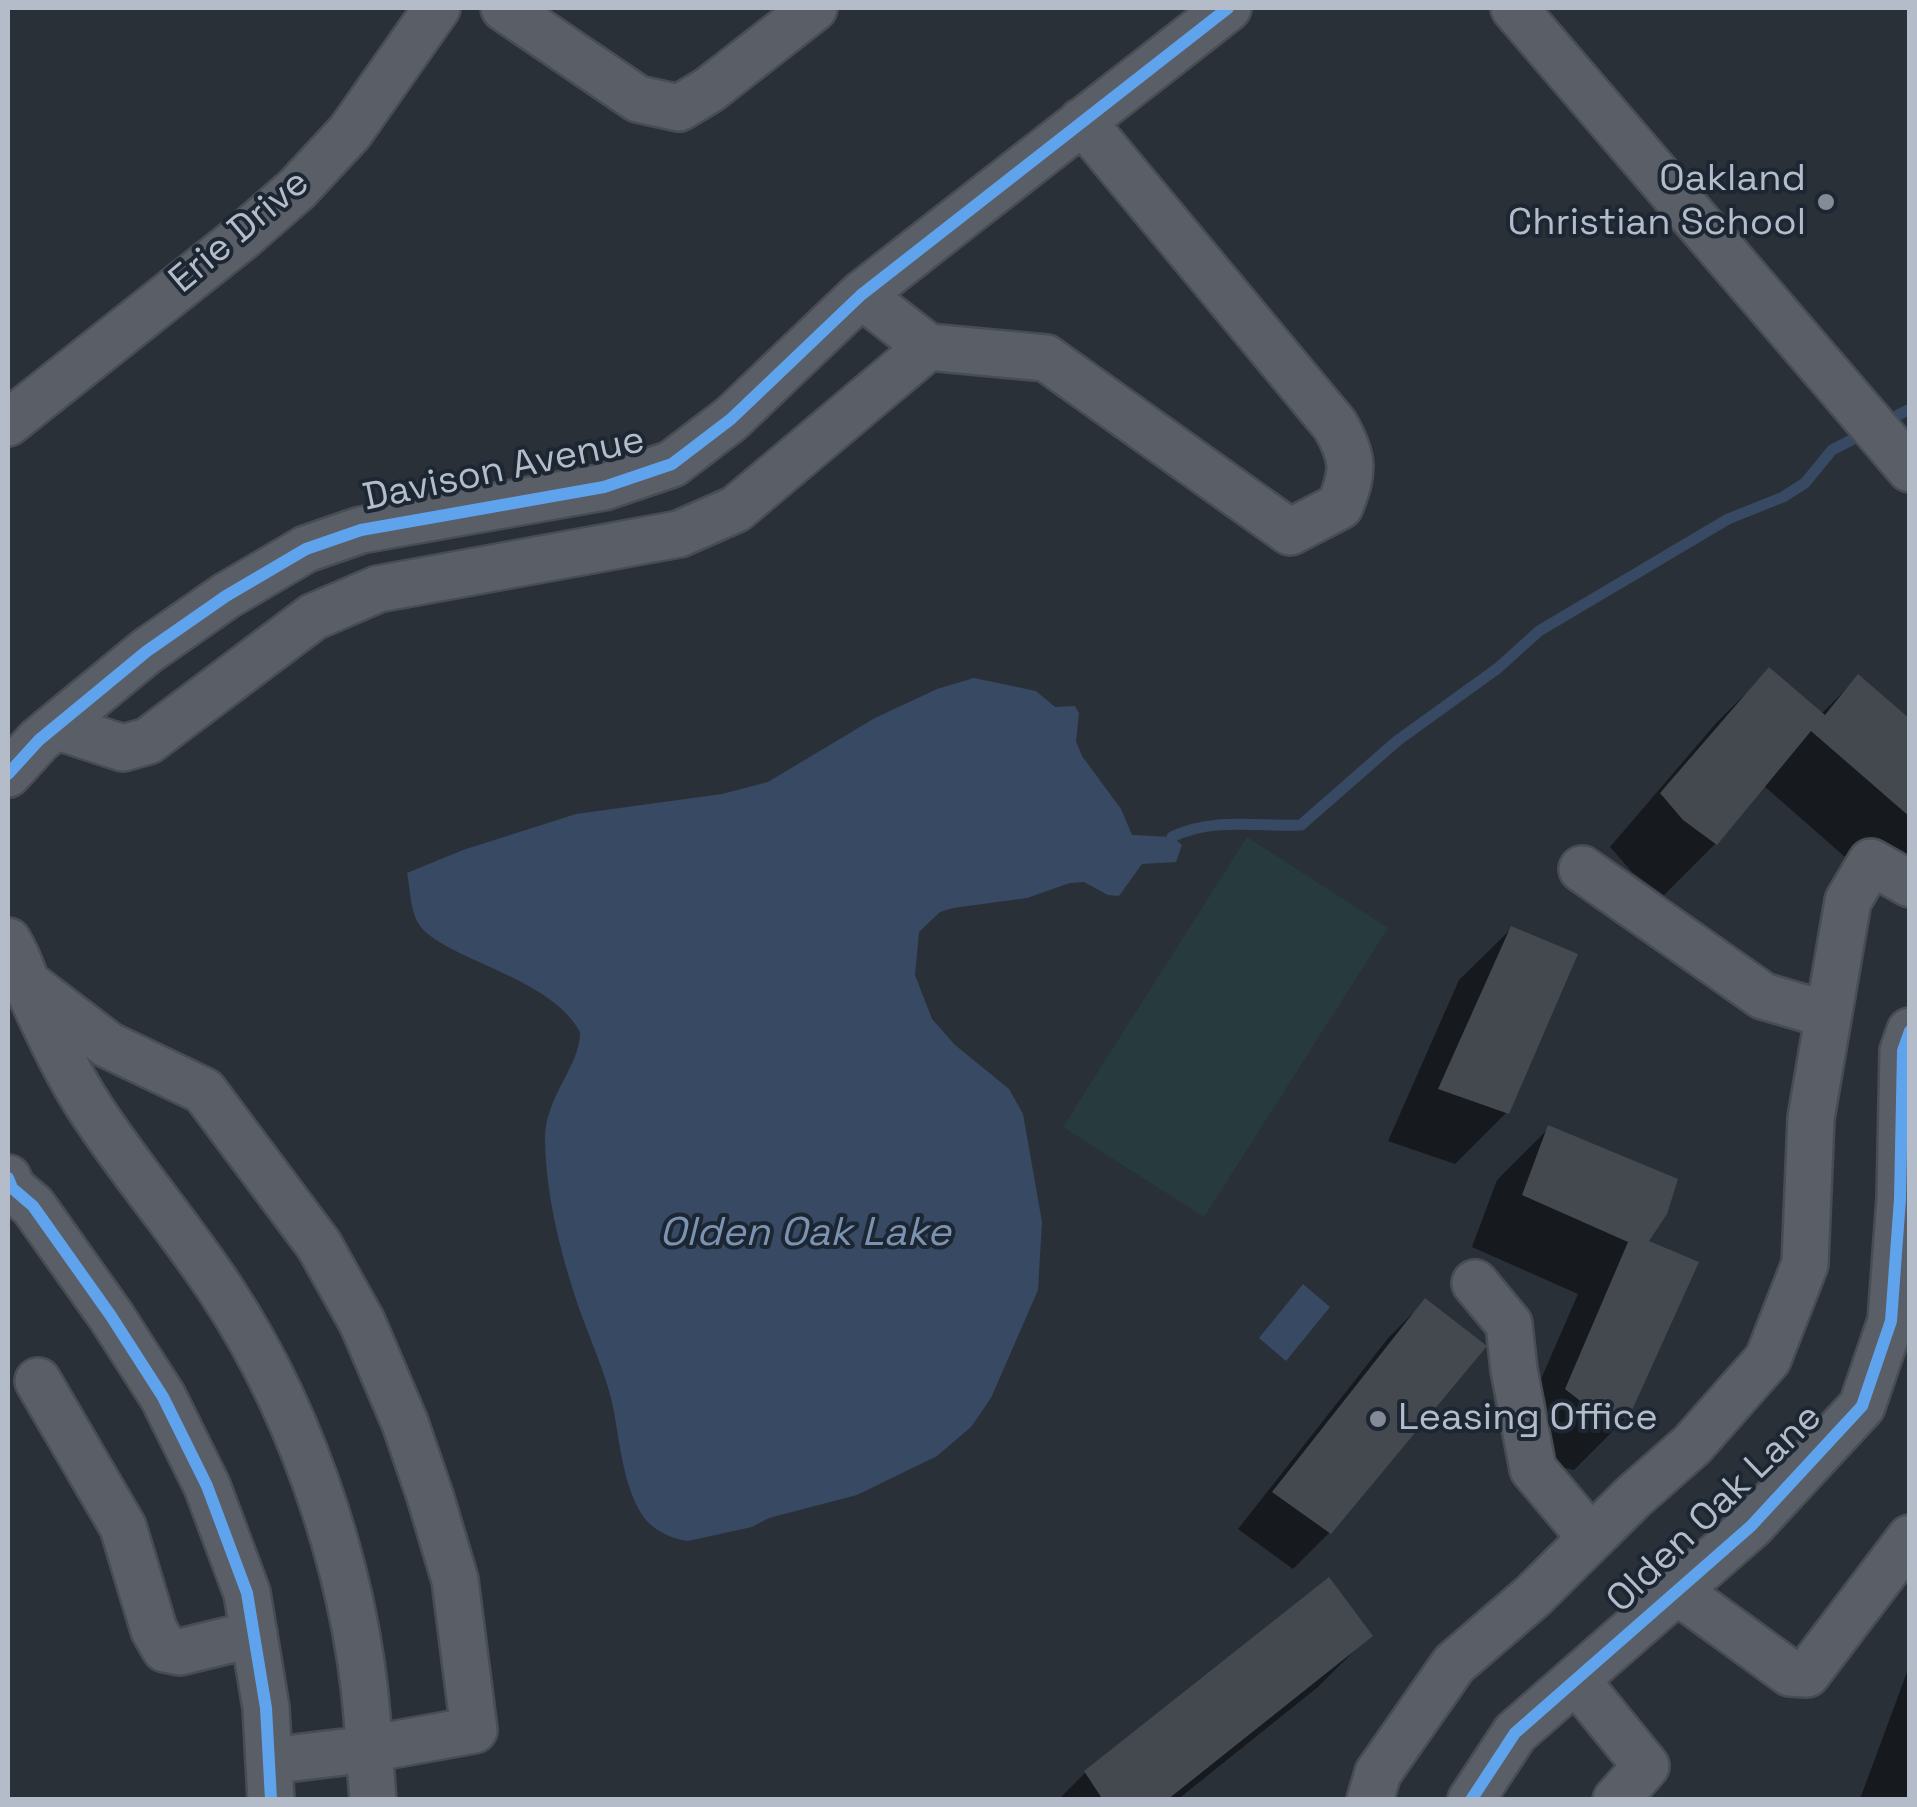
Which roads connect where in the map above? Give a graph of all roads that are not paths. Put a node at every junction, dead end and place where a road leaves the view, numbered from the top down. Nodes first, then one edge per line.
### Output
1 (437, 8) edge
2 (504, 8) edge
3 (814, 8) edge
4 (1228, 8) edge
5 (1514, 8) edge
6 (1082, 120) junction
7 (861, 295) junction
8 (928, 347) junction
9 (8, 423) edge
10 (1910, 469) edge
11 (56, 726) junction
12 (8, 774) edge
13 (1582, 869) dead end
14 (1910, 884) edge
15 (8, 941) edge
16 (28, 984) junction
17 (1828, 1015) junction
18 (1910, 1030) edge
19 (1905, 1135) edge
20 (9, 1185) edge
21 (1474, 1284) dead end
22 (38, 1382) dead end
23 (1591, 1538) junction
24 (1910, 1538) edge
25 (1677, 1591) junction
26 (254, 1634) junction
27 (1576, 1680) junction
28 (370, 1749) junction
29 (270, 1780) edge
30 (374, 1800) edge
31 (1370, 1800) edge
32 (1471, 1800) edge
33 (1616, 1800) edge

1 - 9 street, Erie Drive
2 - 3 street
4 - 6 street, Davison Avenue
5 - 10 street
6 - 7 street, Davison Avenue
6 - 8 street
7 - 8 street
7 - 11 street, Davison Avenue
8 - 11 street
11 - 12 street, Davison Avenue
13 - 17 street
14 - 17 street
15 - 16 street
16 - 28 street
16 - 28 street
17 - 23 street
18 - 19 street, Olden Oak Lane
19 - 25 street, Olden Oak Lane
20 - 26 street
21 - 23 street
22 - 26 street
23 - 31 street
24 - 25 street
25 - 27 street, Olden Oak Lane
26 - 29 street
27 - 32 street, Olden Oak Lane
27 - 33 street
28 - 29 street
28 - 30 street

